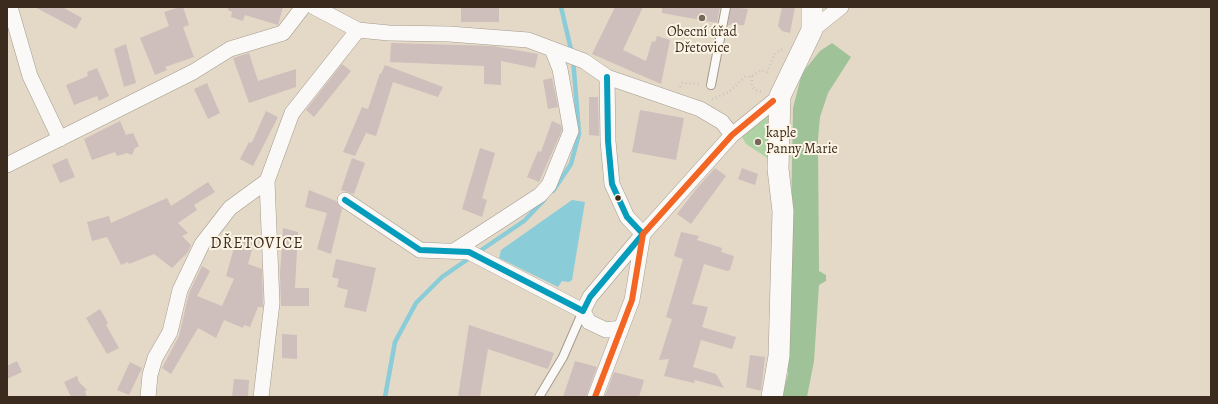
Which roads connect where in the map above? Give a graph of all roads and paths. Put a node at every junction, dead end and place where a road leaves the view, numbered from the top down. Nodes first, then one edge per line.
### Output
1 (10, 7) edge
2 (303, 7) edge
3 (314, 7) edge
4 (726, 7) edge
5 (812, 7) edge
6 (841, 7) edge
7 (358, 30) junction
8 (812, 30) junction
9 (785, 47) dead end
10 (559, 52) junction
11 (767, 72) junction
12 (770, 75) dead end
13 (752, 76) junction
14 (607, 77) junction
15 (711, 85) joint
16 (679, 92) dead end
17 (772, 94) junction
18 (700, 109) junction
19 (732, 135) junction
20 (60, 139) junction
21 (7, 165) edge
22 (267, 181) junction
23 (345, 200) dead end
24 (642, 234) junction
25 (454, 251) junction
26 (583, 311) junction
27 (621, 328) junction
28 (148, 397) edge
29 (261, 397) edge
30 (539, 397) edge
31 (595, 397) edge
32 (772, 397) edge

1 - 20 street
2 - 20 street
3 - 7 street
4 - 15 lane
5 - 8 main road
6 - 8 street
7 - 10 street
7 - 22 street
8 - 17 main road
9 - 11 path
10 - 14 street
10 - 25 street
11 - 12 path
11 - 13 path
13 - 17 path
13 - 18 path
14 - 18 street
14 - 24 street
15 - 16 path
17 - 19 street
17 - 32 main road
18 - 19 street
19 - 24 street
20 - 21 street
22 - 28 street
22 - 29 street
23 - 25 street
24 - 26 street
24 - 27 street
25 - 26 street
26 - 27 street
26 - 30 lane
27 - 31 street

